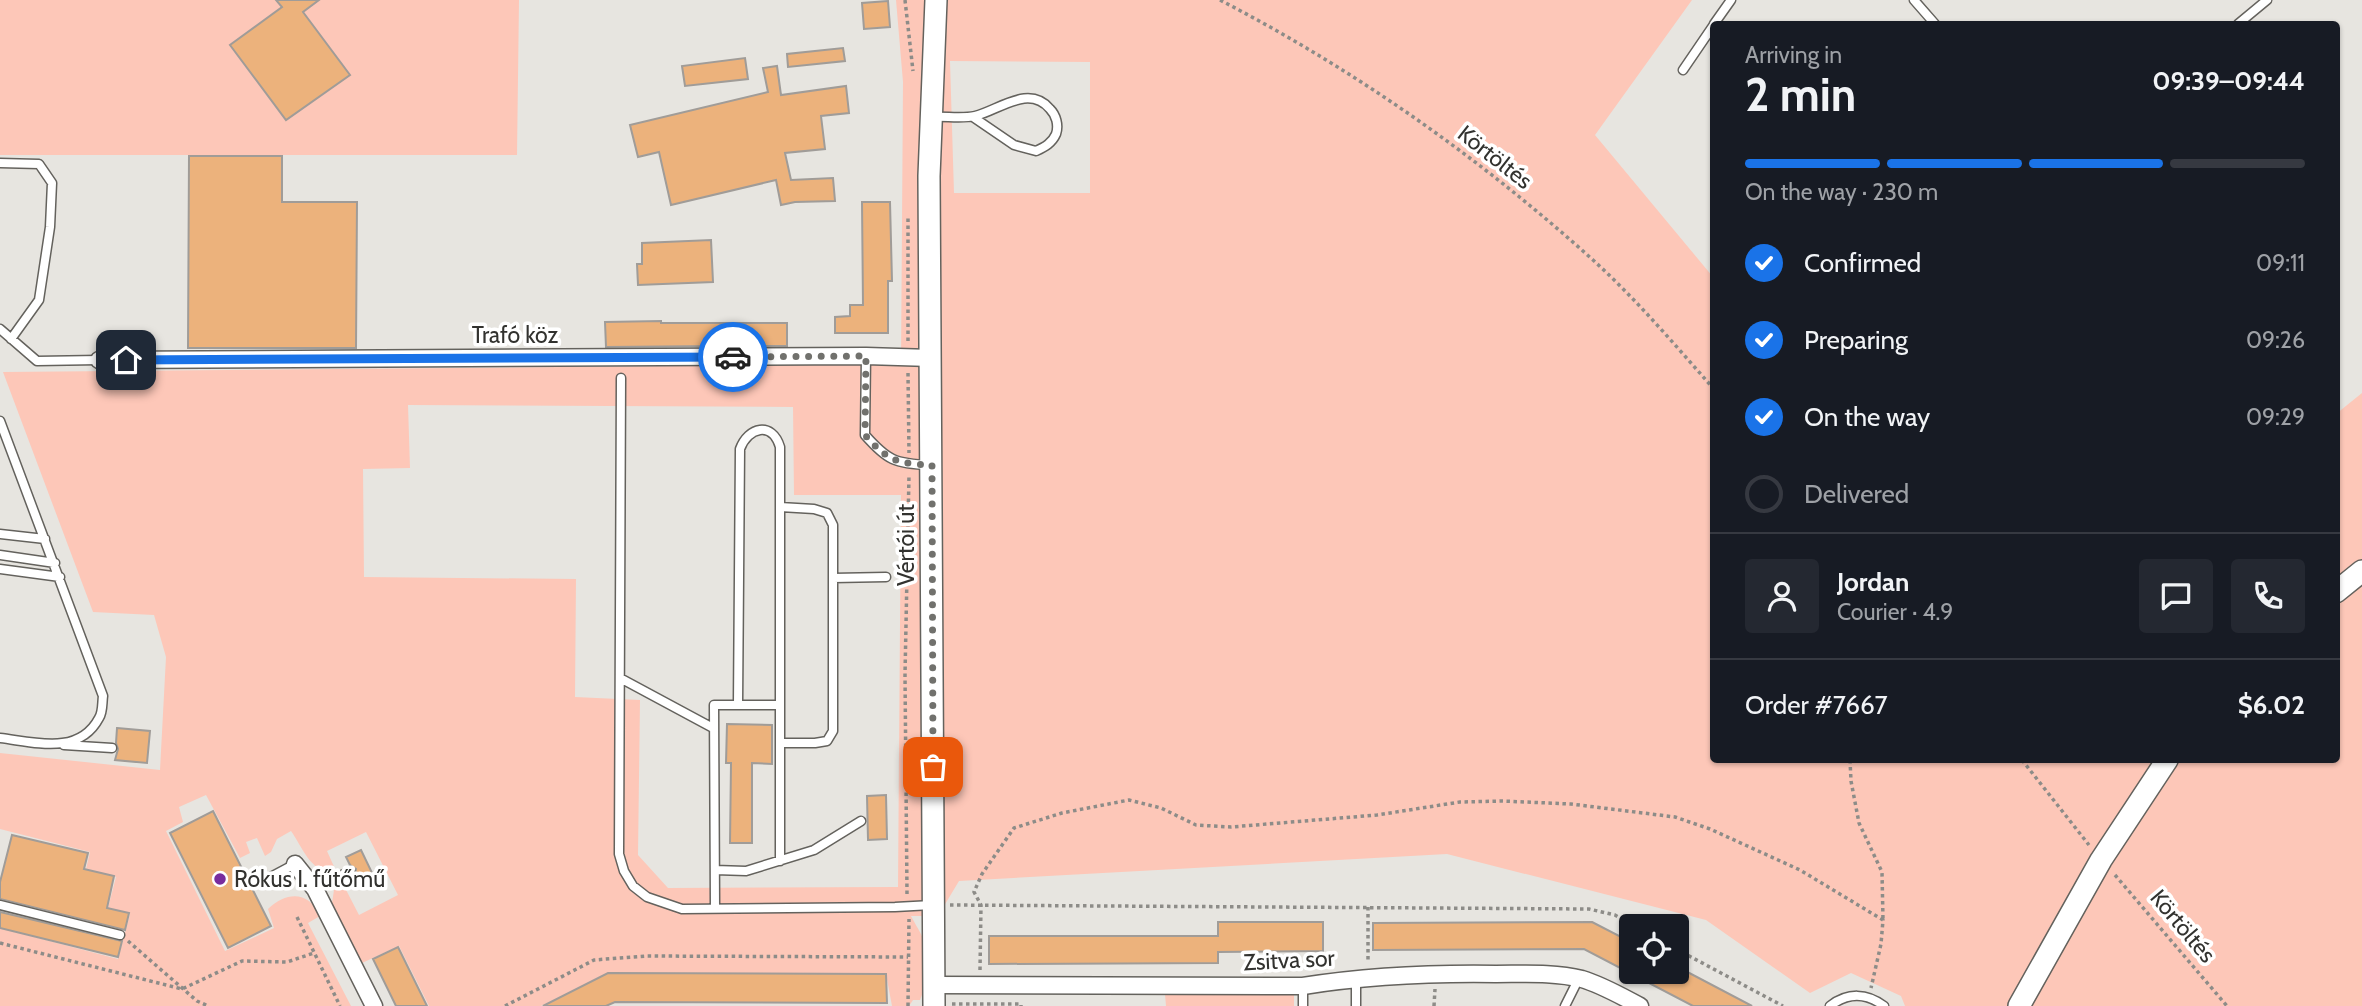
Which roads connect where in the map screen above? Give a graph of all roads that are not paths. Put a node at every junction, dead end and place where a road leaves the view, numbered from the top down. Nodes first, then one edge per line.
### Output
1 (936, 0) edge
2 (1731, 0) edge
3 (1914, 0) edge
4 (2267, 0) edge
5 (1717, 21) edge
6 (1932, 21) edge
7 (2242, 21) edge
8 (1710, 31) edge
9 (1683, 70) dead end
10 (932, 117) junction
11 (973, 117) junction
12 (0, 163) edge
13 (0, 329) edge
14 (11, 339) junction
15 (866, 356) junction
16 (931, 358) junction
17 (99, 360) joint
18 (621, 378) dead end
19 (0, 421) edge
20 (4, 442) edge
21 (932, 465) junction
22 (780, 507) junction
23 (0, 534) edge
24 (45, 539) junction
25 (0, 555) edge
26 (55, 563) junction
27 (0, 569) edge
28 (2362, 570) edge
29 (60, 577) junction
30 (886, 577) dead end
31 (833, 578) junction
32 (2340, 589) edge
33 (620, 678) junction
34 (738, 705) junction
35 (779, 705) junction
36 (713, 728) junction
37 (0, 738) edge
38 (780, 743) junction
39 (61, 745) junction
40 (112, 748) dead end
41 (2165, 763) edge
42 (861, 821) dead end
43 (780, 861) junction
44 (295, 864) joint
45 (715, 870) junction
46 (350, 871) dead end
47 (263, 881) dead end
48 (315, 889) junction
49 (0, 905) edge
50 (933, 905) junction
51 (715, 908) junction
52 (124, 937) road end
53 (1362, 977) junction
54 (1579, 978) junction
55 (1303, 986) junction
56 (934, 998) edge
57 (374, 1006) edge
58 (1303, 1006) edge
59 (1356, 1006) edge
60 (1565, 1006) edge
61 (1640, 1006) edge
62 (1830, 1006) edge
63 (1884, 1006) edge
64 (2019, 1006) edge

1 - 10 street, Vértói út
2 - 5 lane
3 - 6 lane
4 - 7 lane
8 - 9 lane
10 - 11 lane
10 - 16 street, Vértói út
11 - 11 lane
12 - 14 lane
13 - 14 lane
14 - 17 lane
15 - 16 street, Trafó köz
15 - 17 street, Trafó köz
15 - 21 lane
16 - 21 street, Vértói út
18 - 33 lane
19 - 20 lane
20 - 24 lane
21 - 50 street, Vértói út
22 - 31 lane
22 - 34 lane
22 - 35 lane
23 - 24 lane
24 - 26 lane
25 - 26 lane
26 - 29 lane
27 - 29 lane
28 - 32 street
29 - 39 lane
30 - 31 lane
31 - 38 lane
33 - 36 lane
33 - 51 lane
34 - 35 lane
34 - 36 lane
35 - 38 lane
36 - 45 lane
37 - 39 lane
38 - 43 lane
39 - 40 lane
41 - 64 street
42 - 43 lane
43 - 45 lane
44 - 47 lane
44 - 48 street
45 - 51 lane
46 - 48 lane
48 - 57 street
49 - 52 lane
50 - 51 lane
50 - 56 street, Vértói út
53 - 54 street, Zsitva sor
53 - 55 street, Zsitva sor
53 - 59 lane
54 - 60 lane
54 - 61 street, Zsitva sor
55 - 56 street, Zsitva sor
55 - 58 lane
62 - 63 lane

